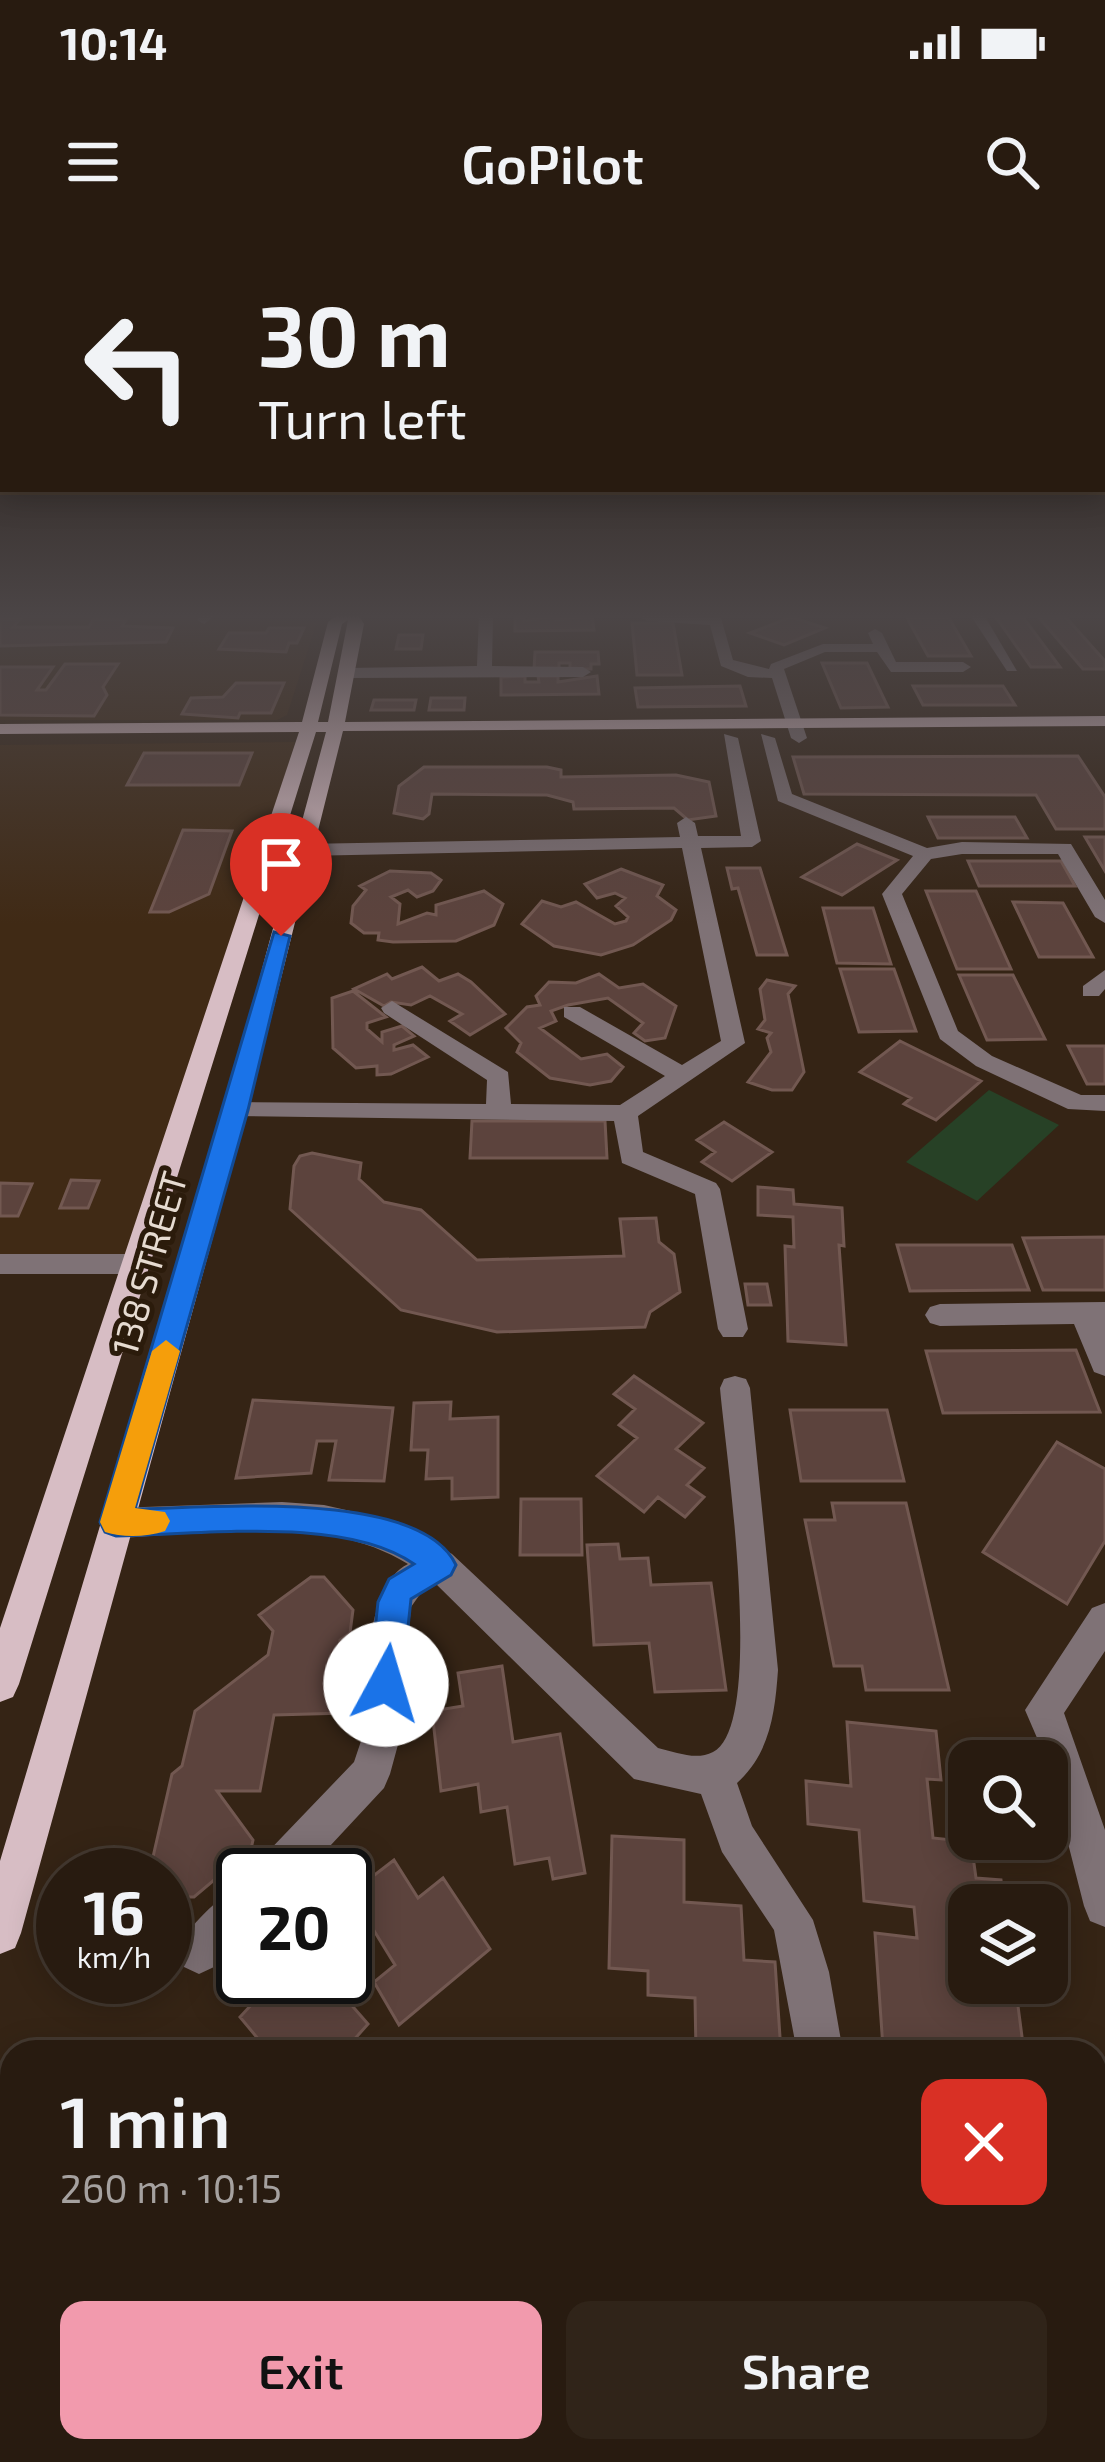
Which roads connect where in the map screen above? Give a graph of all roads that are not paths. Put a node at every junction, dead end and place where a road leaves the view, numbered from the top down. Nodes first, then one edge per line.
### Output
1 (323, 717) edge
2 (328, 717) edge
3 (792, 717) edge
4 (1105, 721) edge
5 (0, 729) edge
6 (796, 730) junction
7 (321, 734) junction
8 (1105, 736) edge
9 (730, 738) junction
10 (766, 738) junction
11 (0, 741) edge
12 (689, 833) junction
13 (303, 850) junction
14 (925, 854) junction
15 (1105, 917) edge
16 (392, 1008) dead end
17 (572, 1012) dead end
18 (683, 1076) junction
19 (1105, 1103) edge
20 (236, 1110) junction
21 (498, 1112) junction
22 (625, 1113) junction
23 (0, 1264) edge
24 (134, 1264) junction
25 (1095, 1313) edge
26 (940, 1315) dead end
27 (733, 1329) dead end
28 (1105, 1364) edge
29 (735, 1388) dead end
30 (116, 1522) junction
31 (440, 1565) junction
32 (1105, 1620) edge
33 (0, 1684) edge
34 (714, 1774) junction
35 (300, 1848) edge
36 (1105, 1906) edge
37 (0, 1933) edge
38 (216, 1935) edge
39 (200, 1952) dead end
40 (818, 2040) edge

1 - 7 main road, 138 STREET
2 - 7 main road, 138 STREET
3 - 6 street
4 - 6 main road
5 - 7 main road
6 - 7 main road
6 - 8 main road
6 - 10 main road
7 - 9 main road
7 - 11 main road
7 - 13 main road, 138 STREET
7 - 24 main road, 138 STREET
9 - 10 main road
9 - 12 street
10 - 14 street
12 - 13 street
12 - 18 street
13 - 20 main road, 138 STREET
14 - 15 street
14 - 19 street
16 - 21 street
17 - 18 street
18 - 22 street
20 - 21 street
20 - 30 main road, 138 STREET
21 - 22 street
22 - 27 street
23 - 24 street
24 - 33 main road, 138 STREET
25 - 26 street
25 - 28 street
29 - 34 street
30 - 31 street
30 - 37 main road, 138 STREET
31 - 34 street
31 - 35 street
32 - 36 street
34 - 40 street
38 - 39 street

